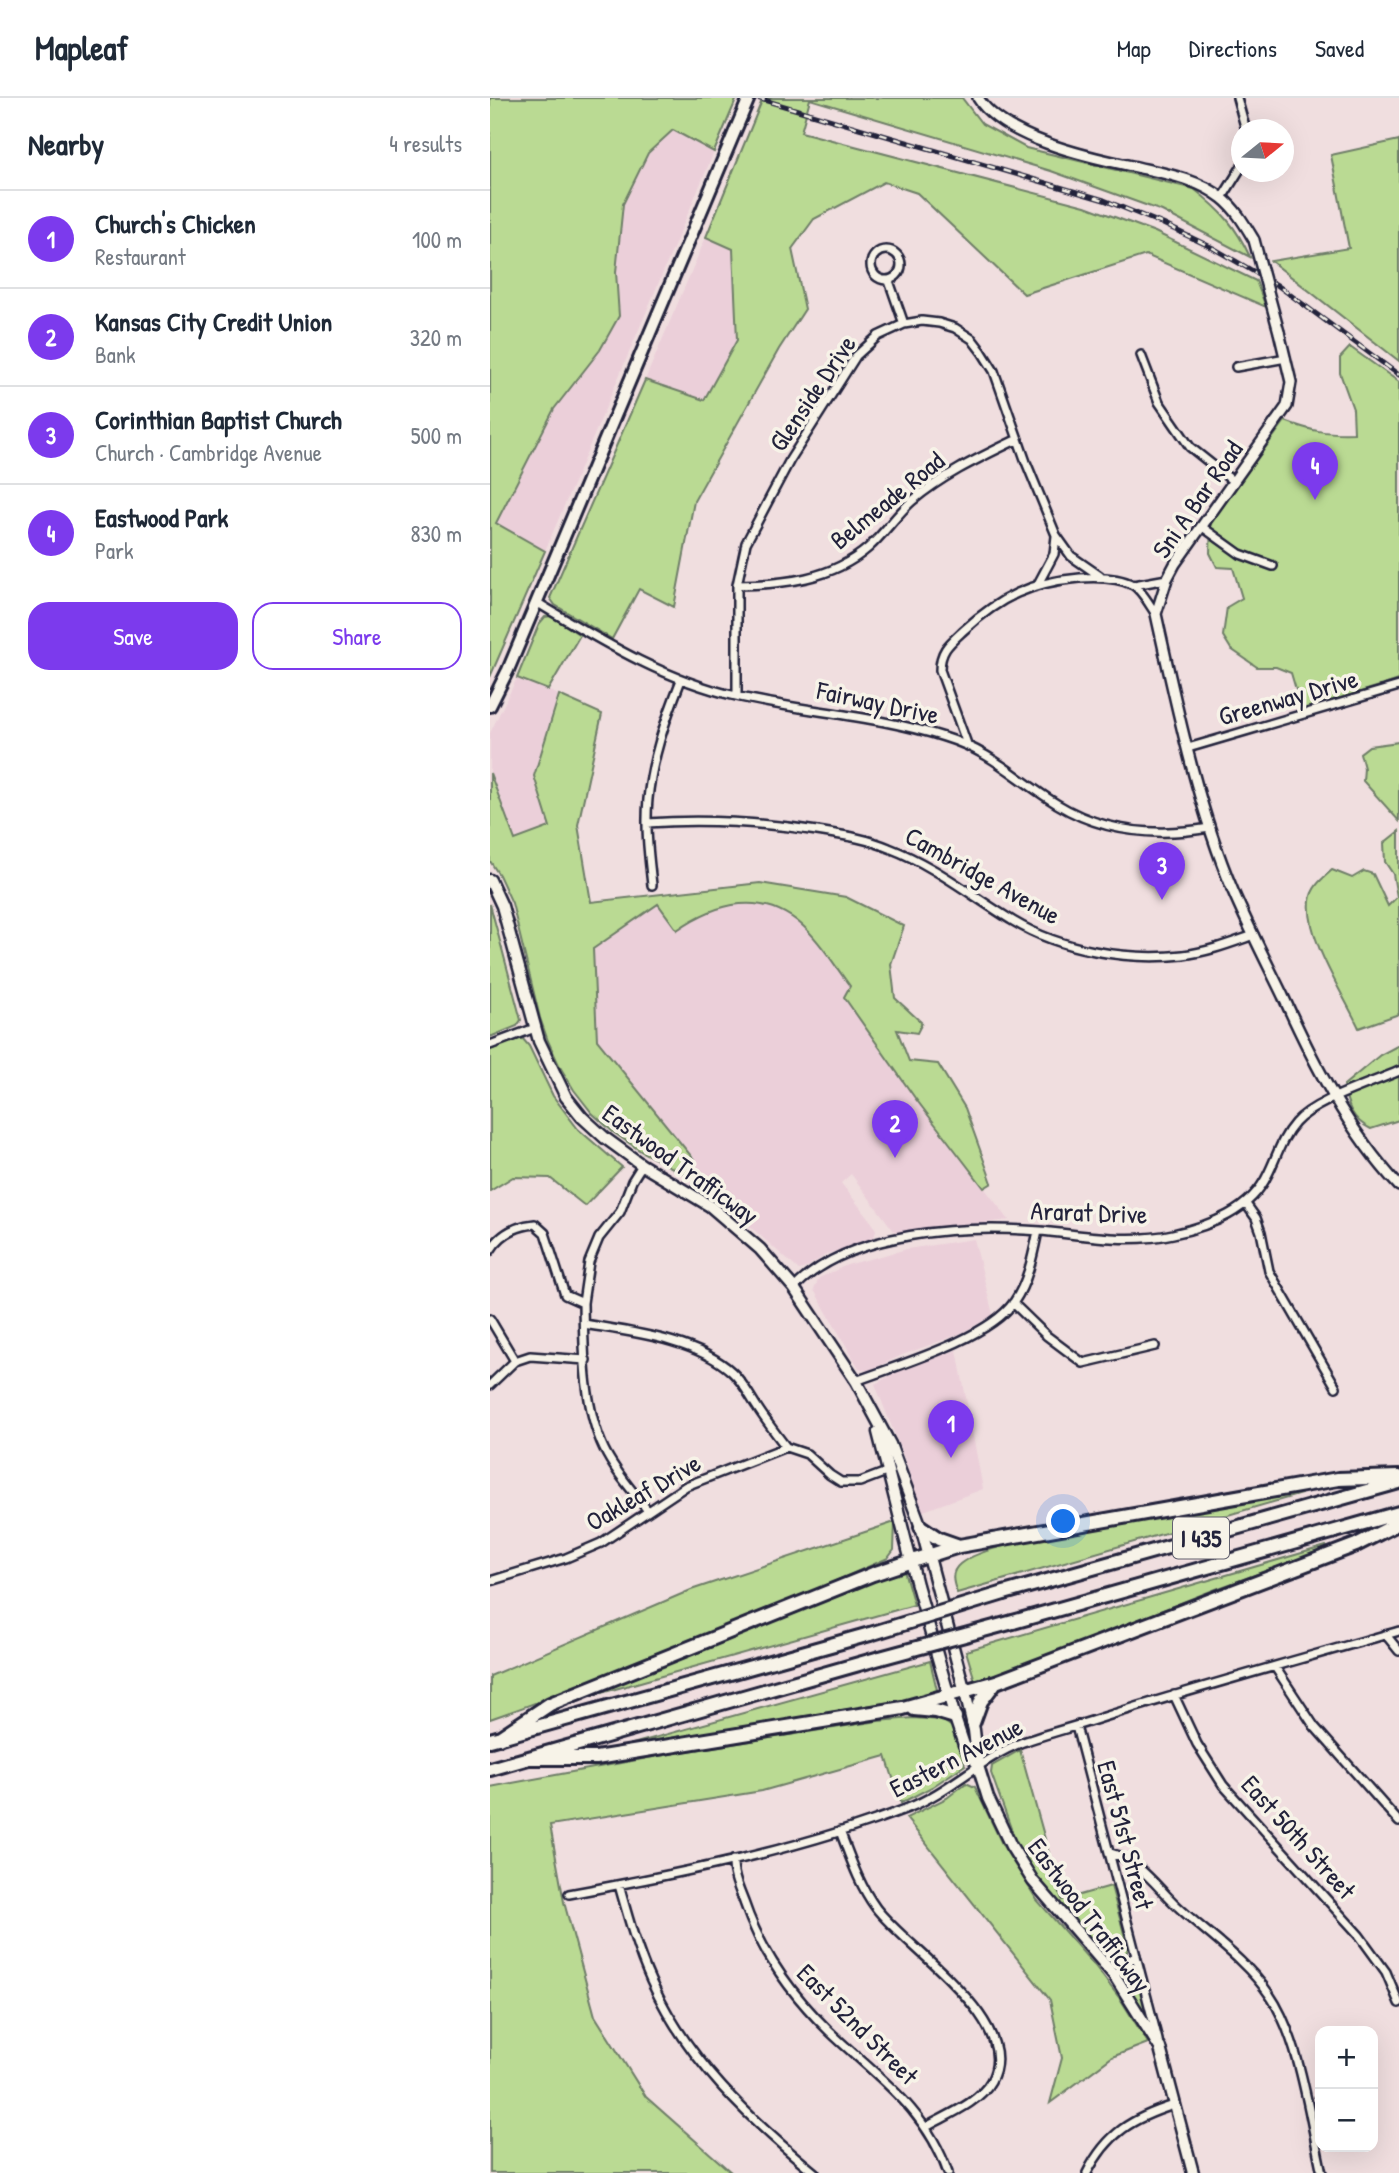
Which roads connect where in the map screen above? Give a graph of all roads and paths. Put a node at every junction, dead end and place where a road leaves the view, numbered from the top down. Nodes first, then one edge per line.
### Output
1 (749, 98) edge
2 (978, 98) edge
3 (1237, 98) edge
4 (1243, 119) edge
5 (1232, 182) edge
6 (1222, 198) junction
7 (889, 281) junction
8 (904, 324) junction
9 (1141, 355) dead end
10 (1286, 358) junction
11 (1236, 367) dead end
12 (1018, 439) junction
13 (1234, 482) junction
14 (1201, 526) junction
15 (1056, 535) junction
16 (1273, 566) dead end
17 (1100, 576) junction
18 (1167, 579) junction
19 (1038, 584) junction
20 (737, 585) junction
21 (1134, 585) junction
22 (536, 602) junction
23 (1156, 614) junction
24 (681, 680) junction
25 (1399, 686) edge
26 (737, 696) junction
27 (490, 706) edge
28 (967, 744) junction
29 (1188, 748) junction
30 (647, 823) junction
31 (1210, 828) junction
32 (490, 880) edge
33 (652, 885) dead end
34 (1254, 935) junction
35 (535, 1028) junction
36 (490, 1045) edge
37 (1399, 1071) edge
38 (1335, 1099) junction
39 (642, 1165) junction
40 (1399, 1185) edge
41 (1246, 1204) junction
42 (1038, 1231) junction
43 (490, 1251) edge
44 (794, 1288) junction
45 (583, 1303) junction
46 (1013, 1303) junction
47 (490, 1319) edge
48 (583, 1324) junction
49 (1155, 1346) dead end
50 (586, 1360) junction
51 (515, 1361) junction
52 (856, 1381) junction
53 (490, 1385) edge
54 (1336, 1387) dead end
55 (876, 1420) junction
56 (786, 1447) junction
57 (889, 1471) junction
58 (1399, 1477) edge
59 (1399, 1482) edge
60 (648, 1511) junction
61 (1399, 1513) edge
62 (1399, 1523) edge
63 (921, 1527) junction
64 (959, 1546) junction
65 (930, 1556) junction
66 (912, 1561) junction
67 (490, 1581) edge
68 (1399, 1631) edge
69 (1386, 1635) junction
70 (1399, 1651) edge
71 (1275, 1667) junction
72 (996, 1682) junction
73 (965, 1692) junction
74 (1174, 1695) junction
75 (948, 1696) junction
76 (903, 1708) junction
77 (955, 1717) junction
78 (973, 1723) junction
79 (1076, 1726) junction
80 (494, 1739) edge
81 (529, 1758) junction
82 (978, 1766) junction
83 (490, 1769) edge
84 (1399, 1822) edge
85 (839, 1831) junction
86 (1110, 1853) junction
87 (733, 1860) junction
88 (619, 1885) junction
89 (569, 1894) dead end
90 (1136, 1955) junction
91 (1114, 1975) junction
92 (1399, 2003) edge
93 (1160, 2048) junction
94 (1174, 2105) junction
95 (926, 2127) junction
96 (816, 2173) edge
97 (948, 2173) edge
98 (1087, 2173) edge
99 (1193, 2173) edge
100 (1322, 2173) edge

1 - 22 highway
2 - 6 street, Sni A Bar Road
3 - 4 street
5 - 6 street
6 - 10 street, Sni A Bar Road, bridge
7 - 7 street
7 - 8 street
8 - 12 street, Glenside Drive
8 - 20 street, Glenside Drive
9 - 13 street
10 - 11 street
10 - 13 street, Sni A Bar Road
12 - 15 street, Glenside Drive
12 - 20 street, Belmeade Road
13 - 14 street, Sni A Bar Road
14 - 16 street
14 - 18 street, Sni A Bar Road
15 - 17 street, Glenside Drive
15 - 19 street
17 - 19 street
17 - 21 street
18 - 21 street
18 - 23 street, Sni A Bar Road
19 - 28 street
20 - 26 street, Glenside Drive
21 - 23 street
22 - 24 street, Fairway Drive
22 - 27 highway
23 - 29 street
24 - 26 street, Fairway Drive
24 - 30 street
25 - 29 street, Greenway Drive
26 - 28 street, Fairway Drive
28 - 31 street, Fairway Drive
29 - 31 street
30 - 33 street
30 - 34 street, Cambridge Avenue
31 - 34 street
32 - 35 main road, Eastwood Trafficway
34 - 38 street
35 - 36 street
35 - 39 main road, Eastwood Trafficway
37 - 38 street, Ararat Drive
38 - 40 street
38 - 41 street, Ararat Drive
39 - 44 main road, Eastwood Trafficway
39 - 45 street
41 - 42 street, Ararat Drive
41 - 54 street
42 - 44 street, Ararat Drive
42 - 46 street
43 - 45 street
44 - 52 main road, Eastwood Trafficway
45 - 48 street
46 - 49 street
46 - 52 street
47 - 51 street
48 - 50 street
48 - 56 street
50 - 51 street
50 - 60 street
51 - 53 street
52 - 55 main road, Eastwood Trafficway
55 - 57 main road, Eastwood Trafficway
55 - 63 main road, Eastwood Trafficway
56 - 57 street
56 - 60 street, Oakleaf Drive
57 - 66 main road, Eastwood Trafficway
58 - 64 highway
59 - 80 highway, I 435, bridge
60 - 67 street, Oakleaf Drive
61 - 81 highway, I 435, bridge
62 - 72 highway
63 - 64 highway
63 - 65 main road, Eastwood Trafficway
64 - 65 highway
65 - 66 highway
65 - 73 main road, Eastwood Trafficway
66 - 75 main road, Eastwood Trafficway
66 - 80 highway
68 - 69 street, Eastern Avenue
69 - 70 street
69 - 71 street, Eastern Avenue
71 - 74 street, Eastern Avenue
71 - 84 street
72 - 73 highway
72 - 78 highway
73 - 75 highway
73 - 78 main road, Eastwood Trafficway
74 - 79 street, Eastern Avenue
74 - 92 street, East 50th Street
75 - 76 highway
75 - 77 main road, Eastwood Trafficway
76 - 77 highway
76 - 81 highway
77 - 82 main road, Eastwood Trafficway
78 - 82 main road, Eastwood Trafficway
79 - 82 street, Eastern Avenue
79 - 86 street, East 51st Street
81 - 83 highway, I 435
82 - 85 street, Eastern Avenue
82 - 91 main road, Eastwood Trafficway
85 - 87 street, Eastern Avenue
85 - 95 street
86 - 90 street, East 51st Street
86 - 100 street
87 - 88 street, Eastern Avenue
87 - 95 street, East 52nd Street
88 - 89 street, Eastern Avenue
88 - 96 street
90 - 91 street
90 - 93 street, East 51st Street
91 - 93 main road, Eastwood Trafficway
93 - 94 main road, East 51st Street
94 - 98 street
94 - 99 main road, East 51st Street
95 - 97 street, East 52nd Street

